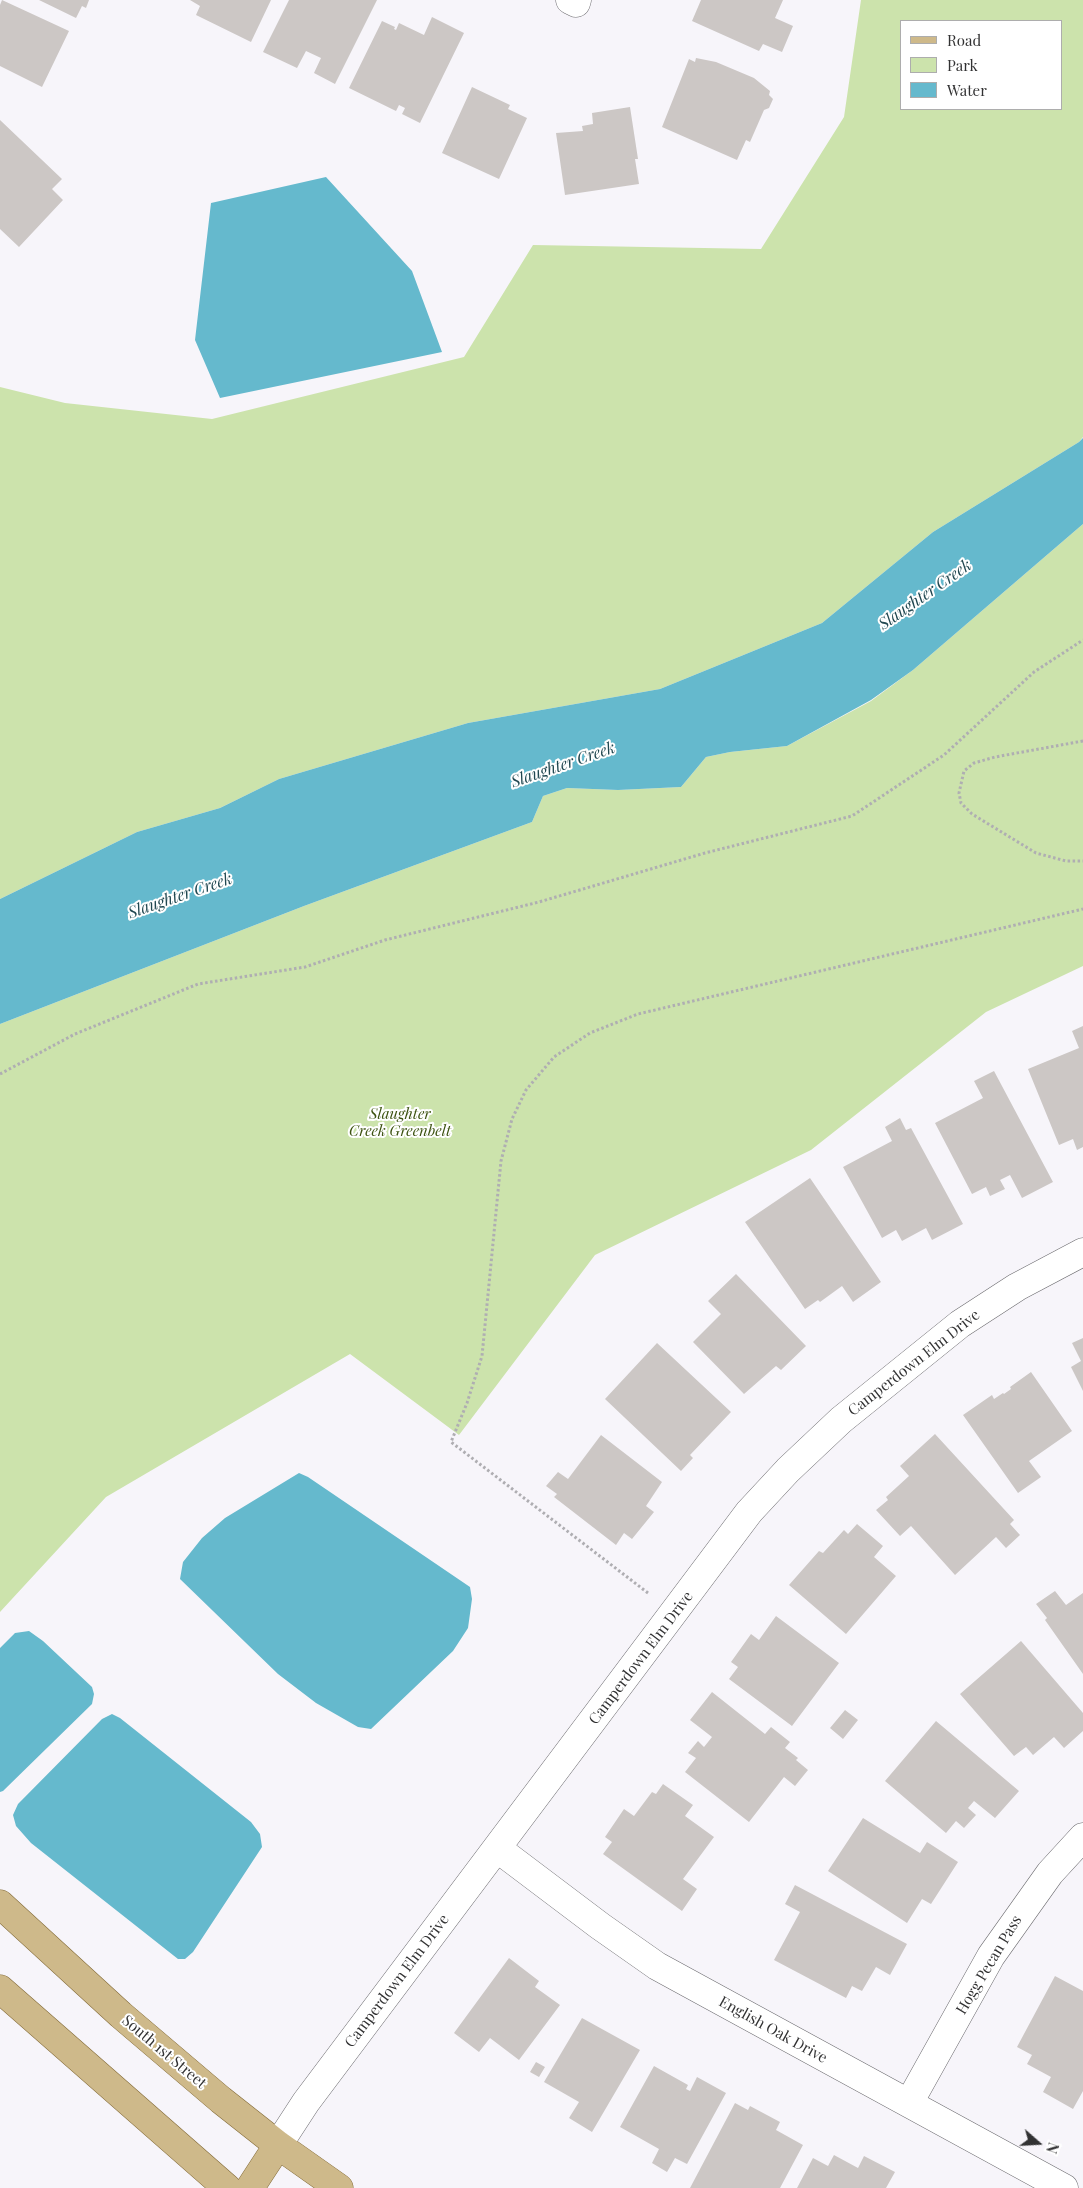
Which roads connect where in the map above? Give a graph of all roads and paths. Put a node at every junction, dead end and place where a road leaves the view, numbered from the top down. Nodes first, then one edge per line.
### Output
1 (1083, 640) edge
2 (1083, 741) edge
3 (1083, 861) edge
4 (1083, 909) edge
5 (0, 1074) edge
6 (1083, 1252) edge
7 (651, 1595) dead end
8 (1083, 1837) edge
9 (498, 1848) junction
10 (0, 1904) edge
11 (0, 1989) edge
12 (909, 2103) junction
13 (278, 2145) junction
14 (227, 2188) edge
15 (250, 2188) edge
16 (339, 2188) edge
17 (1064, 2188) edge

1 - 5 path
2 - 3 path
4 - 7 path
6 - 9 street, Camperdown Elm Drive
8 - 12 street, Hogg Pecan Pass
9 - 12 street, English Oak Drive
9 - 13 street, Camperdown Elm Drive
10 - 13 main road, South 1st Street
11 - 14 main road
12 - 17 street, English Oak Drive
13 - 15 main road
13 - 16 main road, South 1st Street

